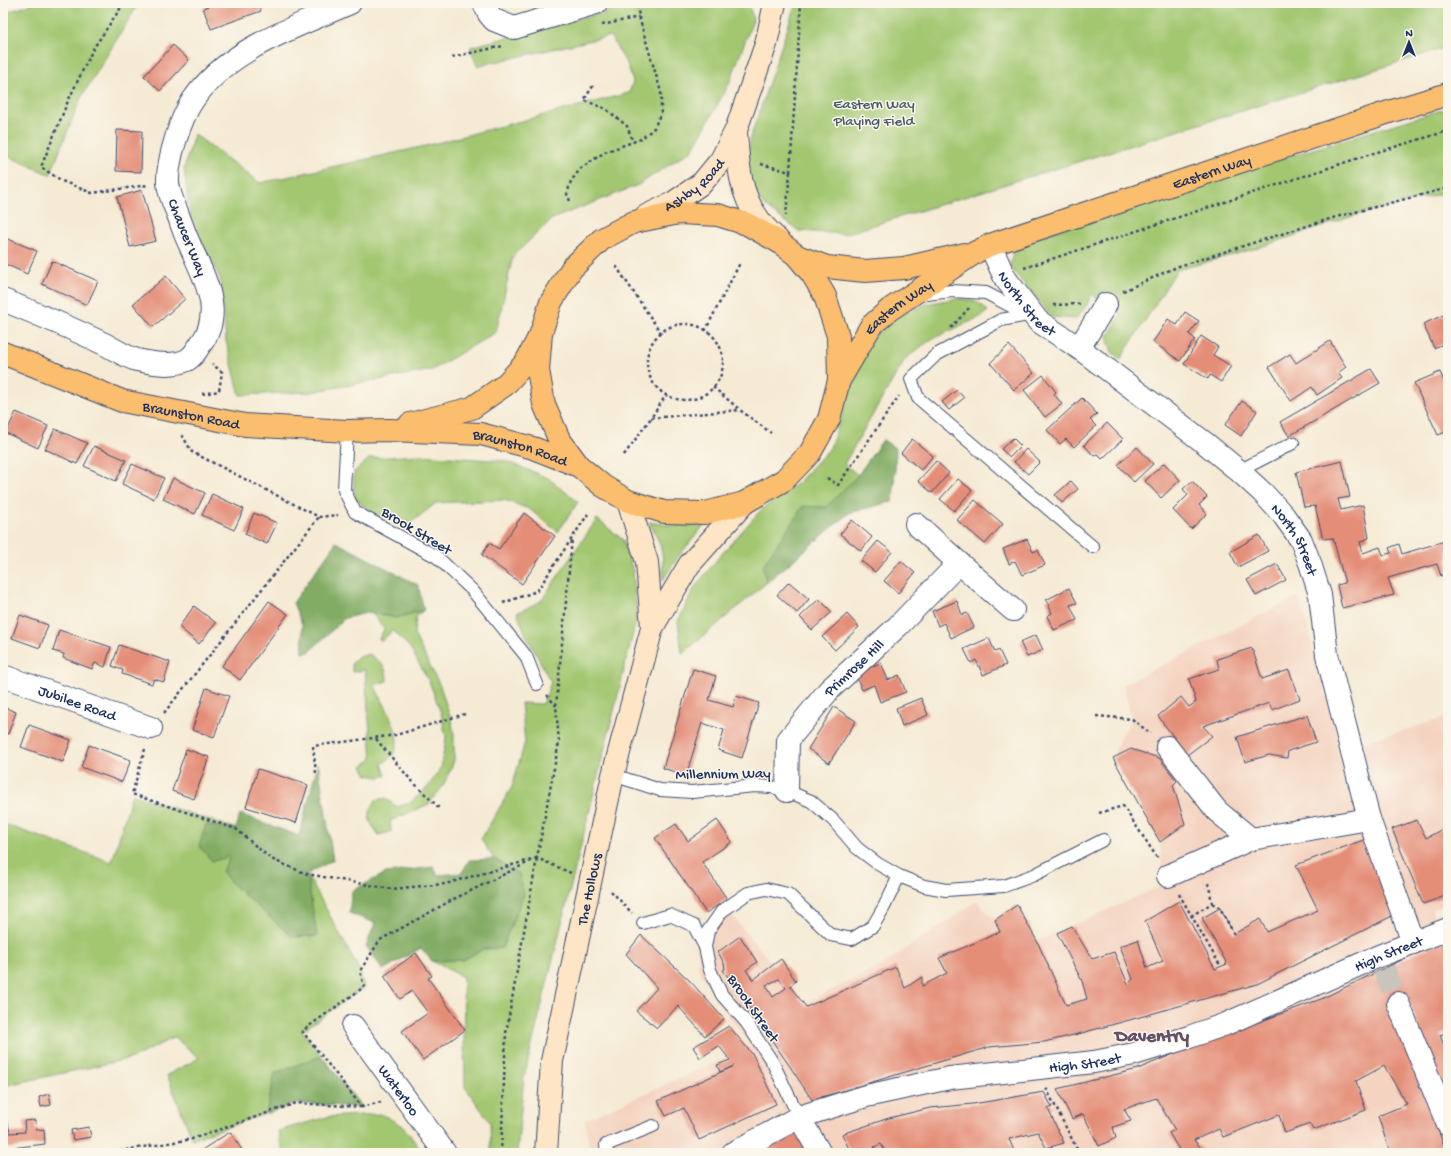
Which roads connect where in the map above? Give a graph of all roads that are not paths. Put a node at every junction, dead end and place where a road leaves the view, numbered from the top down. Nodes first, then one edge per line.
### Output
1 (350, 3) edge
2 (484, 3) edge
3 (596, 3) edge
4 (775, 3) edge
5 (1448, 94) edge
6 (736, 130) junction
7 (634, 222) junction
8 (779, 242) junction
9 (983, 248) junction
10 (796, 256) junction
11 (913, 295) junction
12 (3, 300) edge
13 (1106, 304) road end
14 (1032, 315) junction
15 (541, 333) junction
16 (1079, 348) junction
17 (3, 353) edge
18 (839, 380) junction
19 (347, 430) junction
20 (389, 430) junction
21 (1293, 443) dead end
22 (579, 466) junction
23 (1239, 471) junction
24 (628, 501) junction
25 (744, 503) junction
26 (916, 524) dead end
27 (1093, 547) dead end
28 (959, 563) junction
29 (1013, 610) dead end
30 (652, 628) junction
31 (3, 676) edge
32 (537, 684) dead end
33 (151, 728) road end
34 (1167, 747) dead end
35 (613, 775) junction
36 (787, 791) junction
37 (1368, 818) junction
38 (1252, 839) junction
39 (1103, 840) dead end
40 (899, 876) junction
41 (1168, 876) dead end
42 (643, 923) road end
43 (1448, 929) edge
44 (1414, 943) junction
45 (705, 947) junction
46 (1398, 1004) tunnel mouth
47 (353, 1026) dead end
48 (798, 1116) junction
49 (653, 1126) dead end
50 (1448, 1126) edge
51 (445, 1153) edge
52 (546, 1153) edge
53 (607, 1153) edge
54 (732, 1153) edge
55 (820, 1153) edge

1 - 12 street, Chaucer Way
2 - 3 street
4 - 6 main road, Ashby Road
5 - 9 main road, Eastern Way
6 - 7 main road, Ashby Road
6 - 8 main road, Ashby Road
7 - 8 main road
7 - 15 main road
8 - 10 main road
9 - 10 main road, Eastern Way
9 - 11 main road, Eastern Way
9 - 14 street, North Street
10 - 18 main road
11 - 14 lane
11 - 18 main road, Eastern Way
13 - 16 street
14 - 16 street, North Street
14 - 27 lane
15 - 20 main road, Braunston Road
15 - 22 main road
16 - 23 street, North Street
17 - 19 main road, Braunston Road
18 - 25 main road
19 - 20 main road, Braunston Road
19 - 32 lane, Brook Street
20 - 22 main road, Braunston Road
21 - 23 lane
22 - 24 main road
23 - 37 street, North Street
24 - 25 main road
24 - 30 main road
25 - 30 main road
26 - 28 street
28 - 29 street
28 - 36 street, Primrose Hill
30 - 35 main road, The Hollows
31 - 33 street, Jubilee Road
34 - 38 street
35 - 36 lane, Millennium Way
35 - 52 main road, The Hollows
36 - 40 lane, Millennium Way
37 - 38 street
37 - 44 street, North Street
38 - 41 street
39 - 40 lane, Millennium Way
40 - 45 lane, Brook Street
42 - 45 lane
43 - 44 street, High Street
44 - 48 street, High Street
45 - 48 lane, Brook Street
46 - 50 street
47 - 51 street, Waterloo
48 - 54 street, High Street
48 - 55 street
49 - 53 lane

